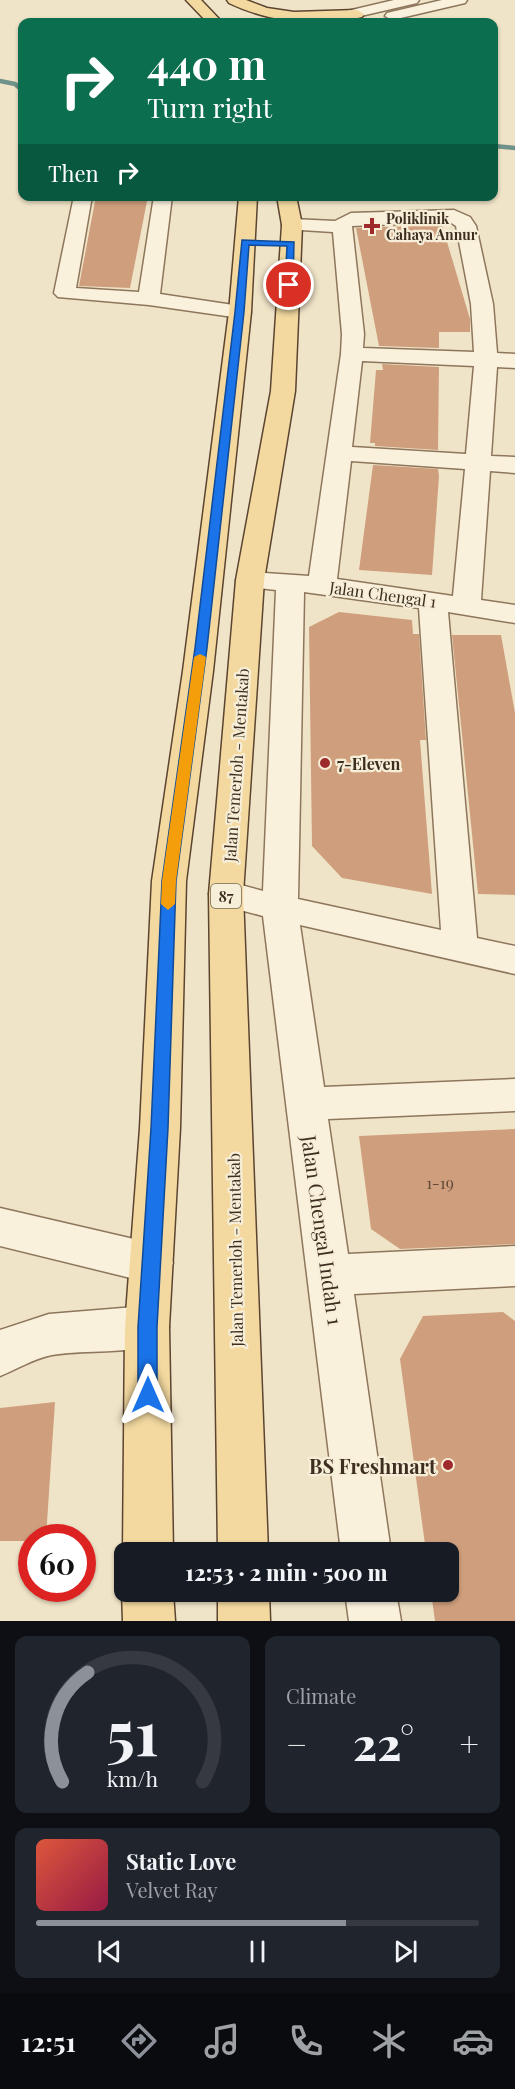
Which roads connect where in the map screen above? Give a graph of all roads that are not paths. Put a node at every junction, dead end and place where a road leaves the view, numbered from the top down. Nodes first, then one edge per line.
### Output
1 (194, 0) edge
2 (234, 0) edge
3 (460, 0) edge
4 (220, 1) edge
5 (410, 7) edge
6 (367, 8) edge
7 (211, 18) edge
8 (239, 18) edge
9 (332, 18) edge
10 (348, 18) edge
11 (428, 18) edge
12 (82, 201) edge
13 (162, 201) edge
14 (248, 201) edge
15 (287, 201) edge
16 (342, 227) junction
17 (292, 234) junction
18 (245, 242) junction
19 (149, 299) junction
20 (240, 312) junction
21 (352, 354) junction
22 (486, 360) junction
23 (515, 362) edge
24 (338, 453) junction
25 (478, 462) junction
26 (515, 465) edge
27 (250, 580) junction
28 (290, 583) junction
29 (322, 585) junction
30 (433, 601) junction
31 (466, 606) junction
32 (515, 614) edge
33 (226, 894) junction
34 (280, 908) junction
35 (460, 947) junction
36 (515, 960) edge
37 (515, 1095) edge
38 (306, 1104) junction
39 (0, 1227) edge
40 (152, 1263) junction
41 (515, 1266) edge
42 (329, 1275) junction
43 (147, 1327) junction
44 (2, 1350) edge
45 (148, 1542) edge
46 (243, 1542) edge
47 (365, 1542) edge
48 (148, 1602) edge
49 (244, 1602) edge
50 (372, 1602) edge
51 (149, 1621) edge
52 (244, 1621) edge
53 (375, 1621) edge

1 - 4 main road
1 - 7 main road
2 - 6 main road
3 - 5 street
4 - 8 main road
5 - 6 street
5 - 11 street
6 - 9 street
6 - 10 main road
12 - 19 street
13 - 19 street
14 - 18 main road
15 - 17 main road, Jalan Temerloh - Mentakab / 87
16 - 17 street
16 - 21 street
16 - 22 street
17 - 18 main road
17 - 27 main road, Jalan Temerloh - Mentakab / 87
18 - 20 main road
19 - 20 street
20 - 40 main road
21 - 22 street
21 - 24 street
22 - 23 street
22 - 25 street
24 - 25 street
24 - 29 street
25 - 26 street
25 - 31 street
27 - 28 street, Jalan Chengal 1
27 - 33 main road, Jalan Temerloh - Mentakab / 87
28 - 29 street, Jalan Chengal 1
28 - 34 street, Jalan Chengal Indah 1
29 - 30 street, Jalan Chengal 1
30 - 31 street, Jalan Chengal 1
30 - 35 street
31 - 32 street, Jalan Chengal 1
33 - 34 street
33 - 46 main road, Jalan Temerloh - Mentakab / 87
34 - 35 street
34 - 38 street, Jalan Chengal Indah 1
35 - 36 street
37 - 38 street
38 - 42 street, Jalan Chengal Indah 1
39 - 40 street
40 - 43 main road
41 - 42 street
42 - 47 street, Jalan Chengal Indah 1
43 - 44 street
43 - 45 main road
48 - 51 main road
49 - 52 main road
50 - 53 street

